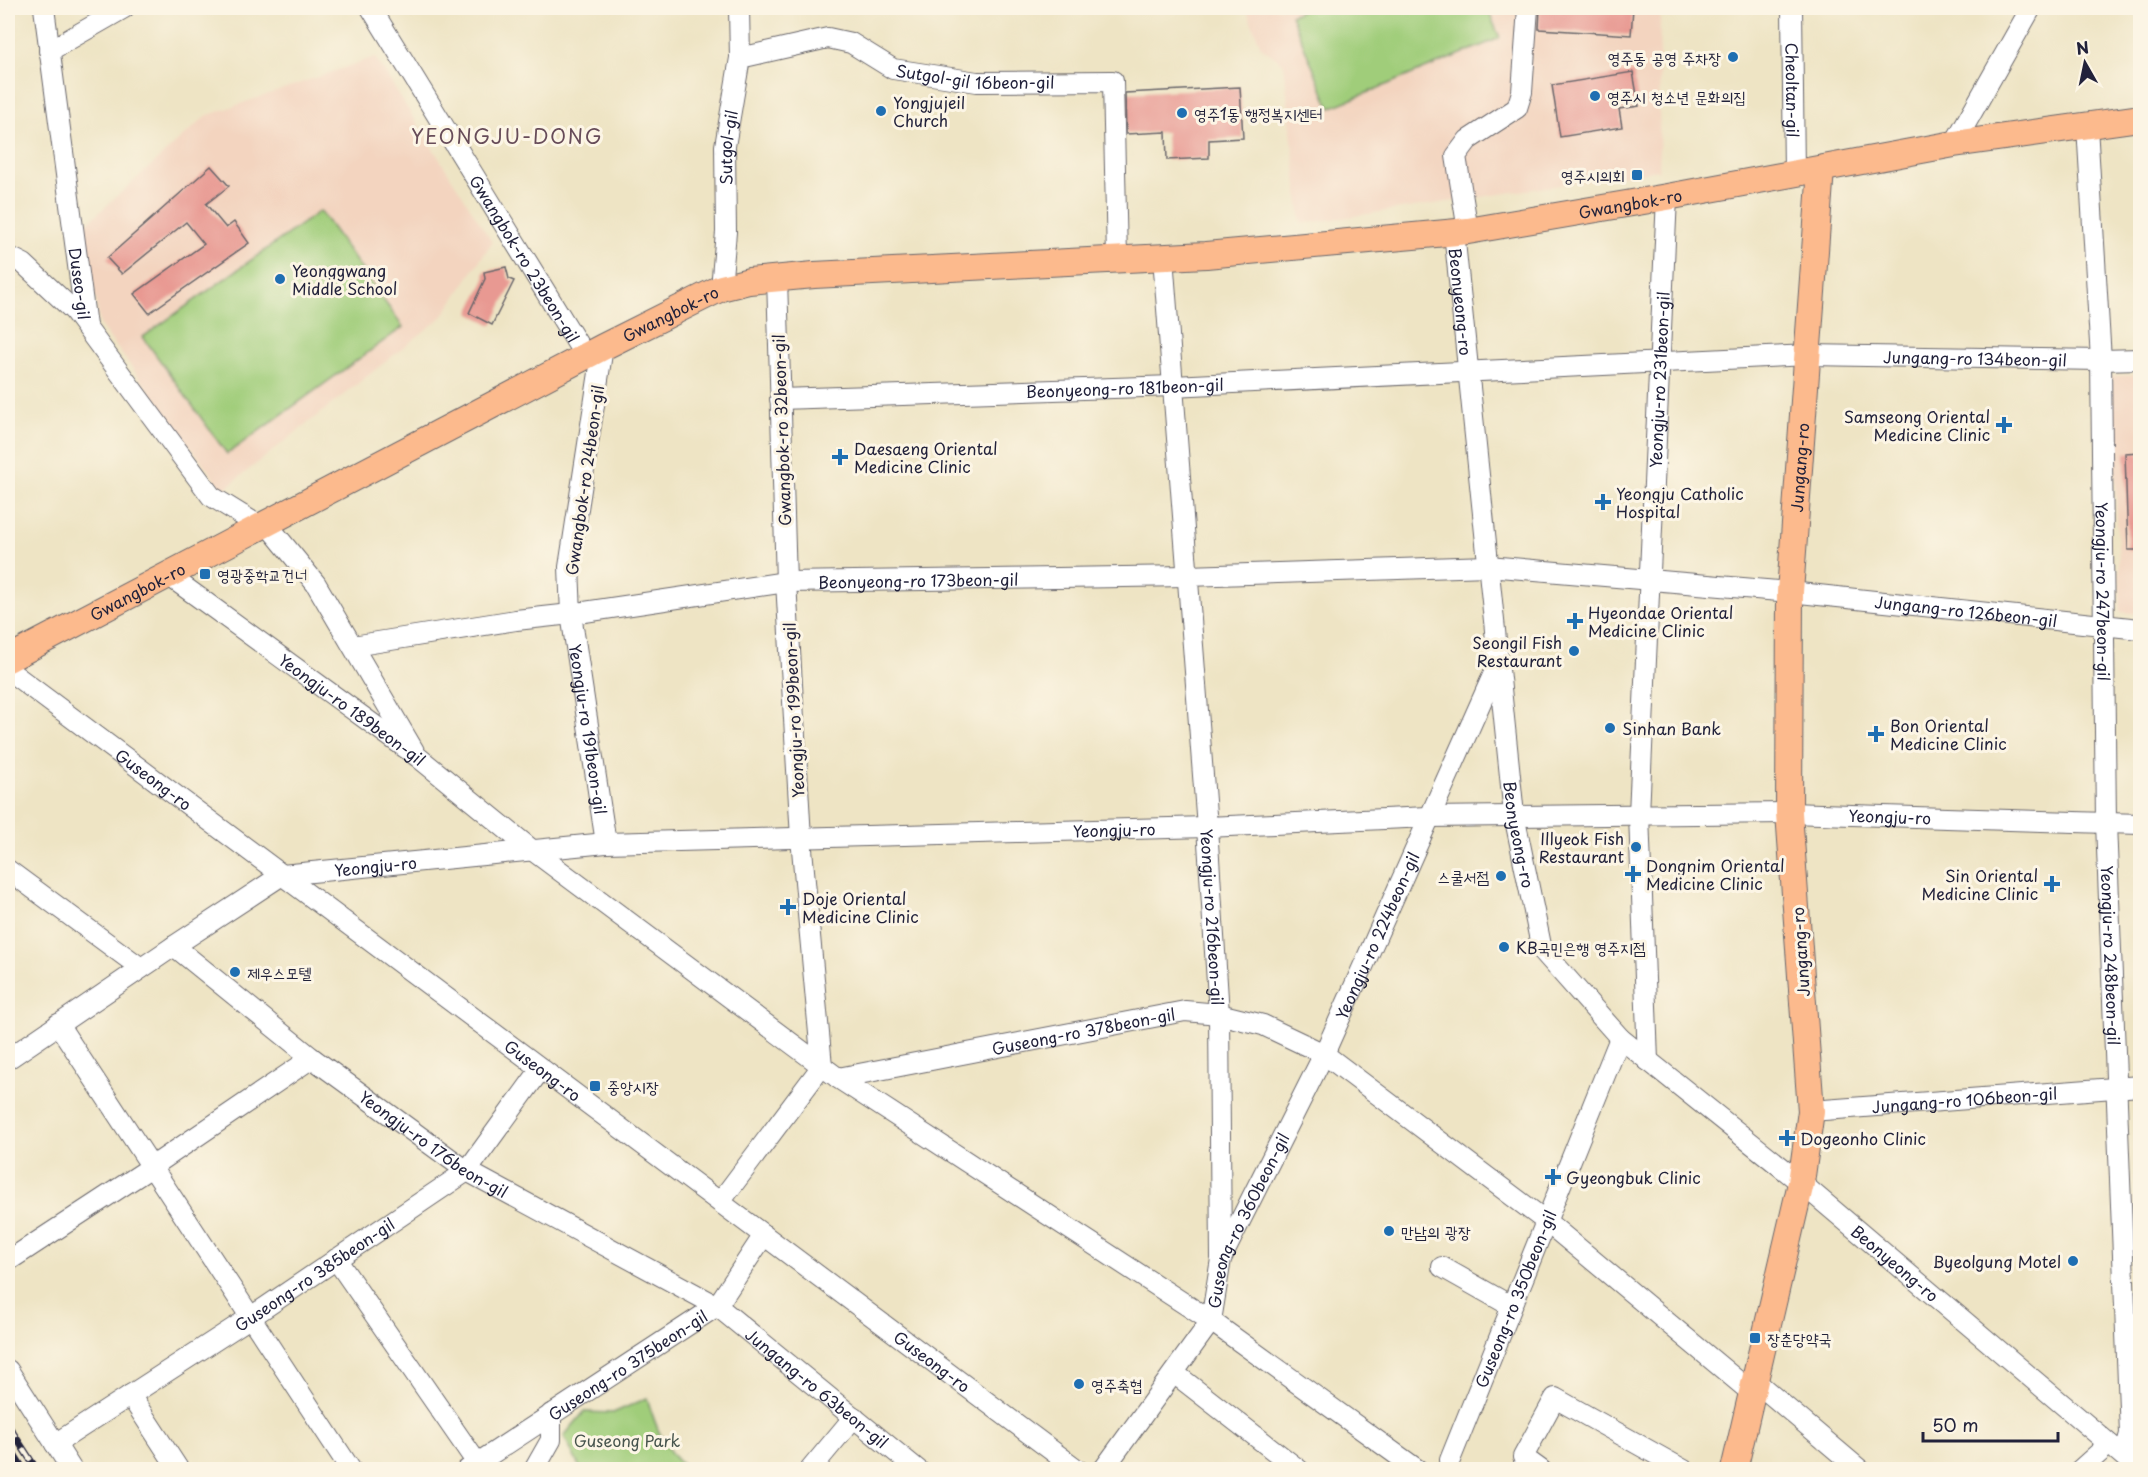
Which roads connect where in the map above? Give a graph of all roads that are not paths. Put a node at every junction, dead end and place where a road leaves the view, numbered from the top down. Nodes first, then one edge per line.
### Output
1 (44, 8) edge
2 (124, 8) edge
3 (371, 8) edge
4 (739, 8) edge
5 (1528, 8) edge
6 (1792, 8) edge
7 (2031, 8) edge
8 (49, 51) junction
9 (740, 58) junction
10 (2140, 118) edge
11 (2087, 126) junction
12 (1954, 144) junction
13 (1821, 169) junction
14 (1794, 173) junction
15 (1667, 197) junction
16 (1461, 232) junction
17 (8, 256) edge
18 (1163, 257) junction
19 (1117, 259) junction
20 (777, 278) junction
21 (721, 288) junction
22 (87, 329) junction
23 (594, 351) junction
24 (1809, 355) junction
25 (2140, 359) edge
26 (2101, 360) junction
27 (1659, 362) junction
28 (1468, 373) junction
29 (1173, 386) junction
30 (780, 399) junction
31 (264, 526) junction
32 (1488, 566) junction
33 (168, 575) junction
34 (1188, 576) junction
35 (1649, 581) junction
36 (786, 582) junction
37 (1790, 592) junction
38 (572, 614) junction
39 (2103, 626) junction
40 (2140, 629) edge
41 (353, 646) junction
42 (8, 659) edge
43 (1498, 663) junction
44 (8, 670) edge
45 (418, 757) junction
46 (1789, 813) junction
47 (1639, 814) junction
48 (1514, 815) junction
49 (1428, 817) junction
50 (2106, 823) junction
51 (2140, 824) edge
52 (1207, 827) junction
53 (801, 838) junction
54 (606, 843) junction
55 (532, 850) junction
56 (8, 870) edge
57 (282, 875) junction
58 (174, 946) junction
59 (141, 968) junction
60 (1218, 1014) junction
61 (58, 1024) junction
62 (1620, 1038) junction
63 (1324, 1054) junction
64 (312, 1058) junction
65 (8, 1059) edge
66 (1648, 1060) junction
67 (541, 1069) junction
68 (830, 1072) junction
69 (2140, 1086) edge
70 (2118, 1088) junction
71 (1811, 1111) junction
72 (153, 1166) junction
73 (467, 1171) junction
74 (1801, 1183) junction
75 (720, 1202) junction
76 (1547, 1222) junction
77 (764, 1235) junction
78 (336, 1259) junction
79 (1221, 1259) junction
80 (8, 1261) edge
81 (1442, 1267) dead end
82 (717, 1306) junction
83 (1511, 1306) junction
84 (251, 1317) junction
85 (1211, 1322) junction
86 (8, 1370) edge
87 (1174, 1373) junction
88 (1754, 1387) junction
89 (130, 1395) junction
90 (551, 1414) junction
91 (854, 1417) junction
92 (55, 1444) junction
93 (2116, 1449) junction
94 (1450, 1460) dead end
95 (472, 1466) edge
96 (1682, 1469) edge
97 (72, 1470) edge
98 (179, 1470) edge
99 (351, 1470) edge
100 (534, 1470) edge
101 (810, 1470) edge
102 (918, 1470) edge
103 (1078, 1470) edge
104 (1104, 1470) edge
105 (1299, 1470) edge
106 (1418, 1470) edge
107 (1541, 1470) edge
108 (1734, 1470) edge
109 (1860, 1470) edge
110 (2080, 1470) edge
111 (2140, 1470) edge

1 - 8 street, Duseo-gil
2 - 8 street
3 - 23 street, Gwangbok-ro 23beon-gil
4 - 9 street, Sutgol-gil
5 - 16 street, Beonyeong-ro
6 - 14 street, Cheoltan-gil
7 - 12 street
8 - 22 street, Duseo-gil
9 - 19 street, Sutgol-gil 16beon-gil
9 - 21 street, Sutgol-gil
10 - 11 main road, Gwangbok-ro
11 - 12 main road, Gwangbok-ro
11 - 26 street, Yeongju-ro 247beon-gil
12 - 13 main road, Gwangbok-ro
13 - 14 main road, Gwangbok-ro
13 - 24 main road, Jungang-ro
14 - 15 main road, Gwangbok-ro
15 - 16 main road, Gwangbok-ro
15 - 27 street, Yeongju-ro 231beon-gil
16 - 18 main road, Gwangbok-ro
16 - 28 street, Beonyeong-ro
17 - 22 street
18 - 19 main road, Gwangbok-ro
18 - 29 street, Yeongju-ro 216beon-gil
19 - 20 main road, Gwangbok-ro
20 - 21 main road, Gwangbok-ro
20 - 30 street, Gwangbok-ro 32beon-gil
21 - 23 main road, Gwangbok-ro
22 - 31 street, Duseo-gil
23 - 31 main road, Gwangbok-ro
23 - 38 street, Gwangbok-ro 24beon-gil
24 - 26 street, Jungang-ro 134beon-gil
24 - 27 street
24 - 37 main road, Jungang-ro
25 - 26 street, Jungang-ro 134beon-gil
26 - 39 street, Yeongju-ro 247beon-gil
27 - 28 street, Beonyeong-ro
27 - 35 street, Yeongju-ro 231beon-gil
28 - 29 street, Beonyeong-ro 181beon-gil
28 - 32 street, Beonyeong-ro
29 - 30 street, Beonyeong-ro 181beon-gil
29 - 34 street, Yeongju-ro 216beon-gil
30 - 36 street, Gwangbok-ro 32beon-gil
31 - 33 main road, Gwangbok-ro
31 - 41 street
32 - 34 street, Beonyeong-ro 173beon-gil
32 - 35 street
32 - 43 street, Beonyeong-ro
33 - 42 main road, Gwangbok-ro
33 - 45 street, Yeongju-ro 189beon-gil
34 - 36 street, Beonyeong-ro 173beon-gil
34 - 52 street, Yeongju-ro 216beon-gil
35 - 37 street
35 - 47 street, Yeongju-ro 231beon-gil
36 - 38 street, Beonyeong-ro 173beon-gil
36 - 53 street, Yeongju-ro 199beon-gil
37 - 39 street, Jungang-ro 126beon-gil
37 - 46 main road, Jungang-ro
38 - 41 street, Beonyeong-ro 173beon-gil
38 - 54 street, Yeongju-ro 191beon-gil
39 - 40 street, Jungang-ro 126beon-gil
39 - 50 street, Yeongju-ro 247beon-gil
41 - 45 street
43 - 48 street, Beonyeong-ro
43 - 49 street
44 - 57 street, Guseong-ro
45 - 55 street, Yeongju-ro 189beon-gil
46 - 47 street, Yeongju-ro
46 - 50 street, Yeongju-ro
46 - 71 main road, Jungang-ro
47 - 48 street, Yeongju-ro
47 - 66 street
48 - 49 street, Yeongju-ro
48 - 62 street, Beonyeong-ro
49 - 52 street, Yeongju-ro
49 - 63 street, Yeongju-ro 224beon-gil
50 - 51 street, Yeongju-ro
50 - 70 street, Yeongju-ro 248beon-gil
52 - 53 street, Yeongju-ro
52 - 60 street, Yeongju-ro 216beon-gil
53 - 54 street, Yeongju-ro
53 - 68 street
54 - 55 street, Yeongju-ro
55 - 57 street, Yeongju-ro
55 - 68 street, Yeongju-ro 189beon-gil
56 - 59 street
57 - 58 street, Yeongju-ro
57 - 67 street, Guseong-ro
58 - 59 street, Yeongju-ro
58 - 64 street, Yeongju-ro 176beon-gil
59 - 61 street, Yeongju-ro
60 - 63 street, Guseong-ro 378beon-gil
60 - 68 street, Guseong-ro 378beon-gil
60 - 79 street, Yeongju-ro 216beon-gil
61 - 65 street, Yeongju-ro
61 - 72 street
62 - 66 street, Beonyeong-ro
62 - 76 street, Guseong-ro 350beon-gil
63 - 76 street, Guseong-ro 378beon-gil
63 - 79 street, Guseong-ro 360beon-gil
64 - 72 street
64 - 73 street, Yeongju-ro 176beon-gil
66 - 74 street, Beonyeong-ro
67 - 73 street, Guseong-ro 385beon-gil
67 - 75 street, Guseong-ro
68 - 75 street
68 - 85 street, Yeongju-ro 189beon-gil
69 - 70 street, Jungang-ro 106beon-gil
70 - 71 street, Jungang-ro 106beon-gil
70 - 93 street, Yeongju-ro 248beon-gil
71 - 74 main road, Jungang-ro
72 - 80 street
72 - 84 street
73 - 78 street, Guseong-ro 385beon-gil
73 - 82 street, Yeongju-ro 176beon-gil
74 - 88 main road, Jungang-ro
74 - 93 street, Beonyeong-ro
75 - 77 street, Guseong-ro
76 - 83 street, Guseong-ro 350beon-gil
76 - 88 street, Guseong-ro 378beon-gil
77 - 82 street, Guseong-ro 375beon-gil
77 - 103 street, Guseong-ro
78 - 84 street, Guseong-ro 385beon-gil
78 - 95 street
79 - 85 street, Guseong-ro 360beon-gil
81 - 83 street
82 - 90 street, Guseong-ro 375beon-gil
82 - 91 street, Jungang-ro 63beon-gil
83 - 94 street, Guseong-ro 350beon-gil
84 - 89 street, Guseong-ro 385beon-gil
84 - 99 street
85 - 87 street, Guseong-ro 360beon-gil
85 - 106 street, Yeongju-ro 189beon-gil
86 - 92 street
87 - 104 street, Guseong-ro 360beon-gil
87 - 105 street
88 - 108 main road, Jungang-ro
88 - 109 street, Guseong-ro 378beon-gil
89 - 92 street, Guseong-ro 385beon-gil
89 - 98 street
90 - 95 street, Guseong-ro 375beon-gil
90 - 100 street
91 - 101 street
91 - 102 street, Jungang-ro 63beon-gil
92 - 97 street
93 - 110 street
93 - 111 street, Beonyeong-ro
96 - 107 street

